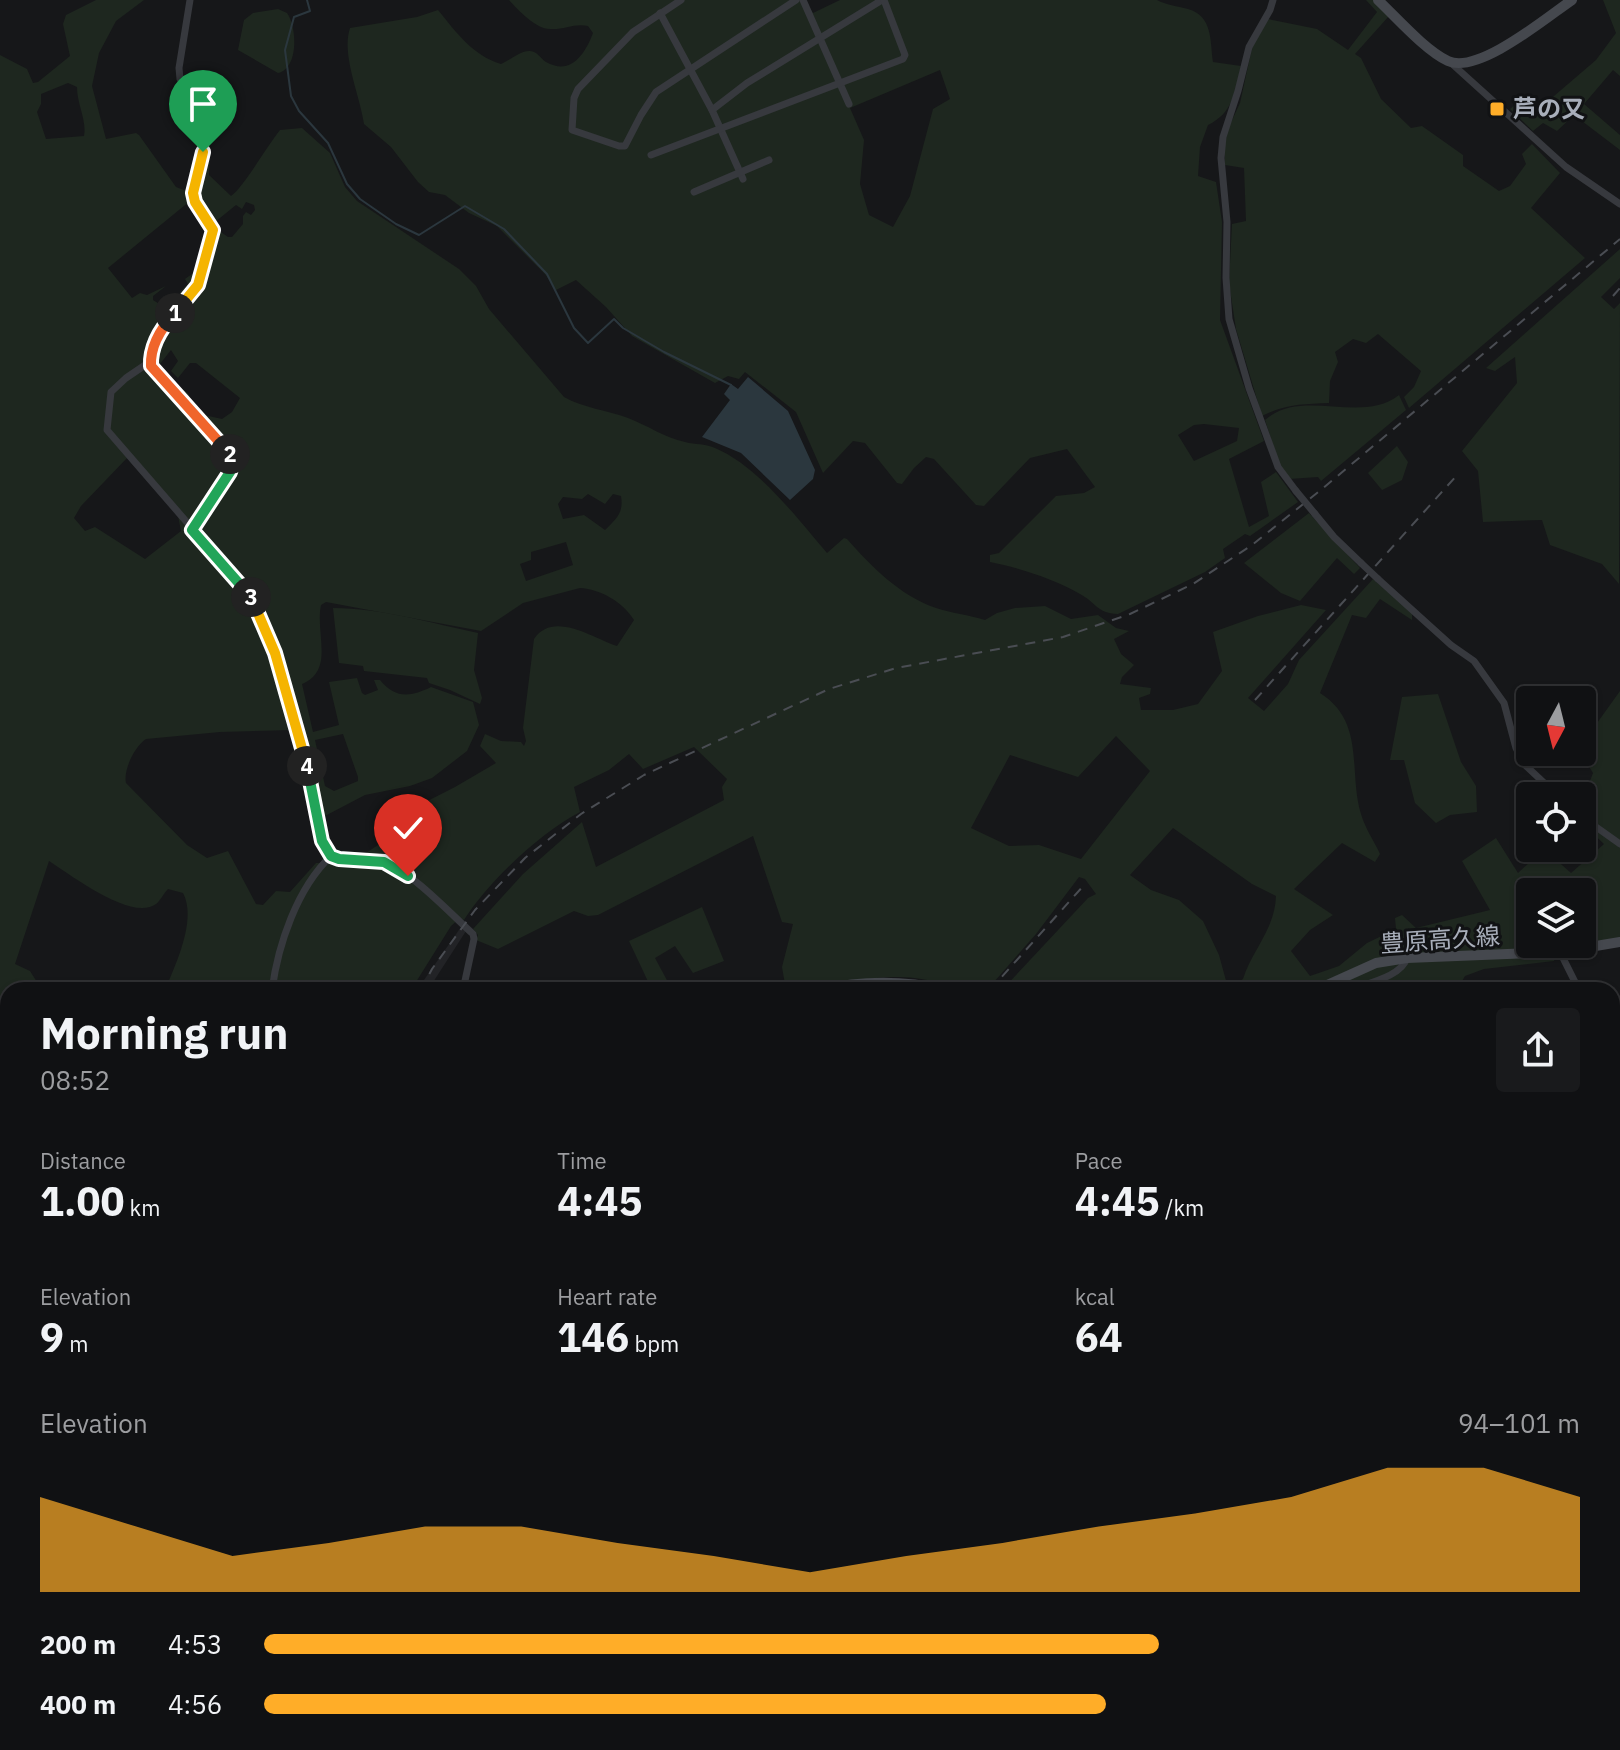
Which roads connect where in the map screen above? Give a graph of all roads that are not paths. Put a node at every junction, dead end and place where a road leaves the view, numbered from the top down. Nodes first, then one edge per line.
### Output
1 (190, 0) edge
2 (681, 0) edge
3 (796, 0) edge
4 (803, 0) edge
5 (883, 0) edge
6 (1273, 0) edge
7 (1378, 0) edge
8 (1572, 0) edge
9 (660, 13) junction
10 (821, 38) junction
11 (1448, 61) junction
12 (690, 70) junction
13 (840, 83) junction
14 (849, 104) dead end
15 (712, 110) junction
16 (720, 129) junction
17 (651, 155) dead end
18 (769, 160) dead end
19 (742, 176) junction
20 (694, 192) dead end
21 (1620, 204) edge
22 (151, 361) junction
23 (192, 530) junction
24 (1543, 782) edge
25 (1596, 827) edge
26 (1620, 844) edge
27 (331, 856) junction
28 (1620, 942) edge
29 (1596, 946) edge
30 (1516, 954) edge
31 (1407, 958) junction
32 (1563, 958) edge
33 (274, 982) edge
34 (465, 982) edge
35 (870, 982) edge
36 (901, 982) edge
37 (1334, 982) edge
38 (1369, 982) edge
39 (1575, 982) edge

1 - 22 street
2 - 9 street
3 - 12 street
4 - 10 street
5 - 10 street
5 - 13 street
6 - 24 street, bridge
7 - 11 main road
8 - 11 main road
9 - 12 street
9 - 12 street
10 - 13 street
10 - 15 street
11 - 21 street
12 - 15 street
13 - 14 street
13 - 16 street
15 - 16 street
16 - 17 street
16 - 19 street
18 - 19 street
19 - 20 street
22 - 23 street
22 - 23 street
23 - 27 street
25 - 26 street
27 - 33 street
27 - 34 street
28 - 29 main road, 豊原高久線
30 - 31 main road, 豊原高久線
31 - 37 main road, 豊原高久線
31 - 38 street
32 - 39 street
35 - 36 main road

